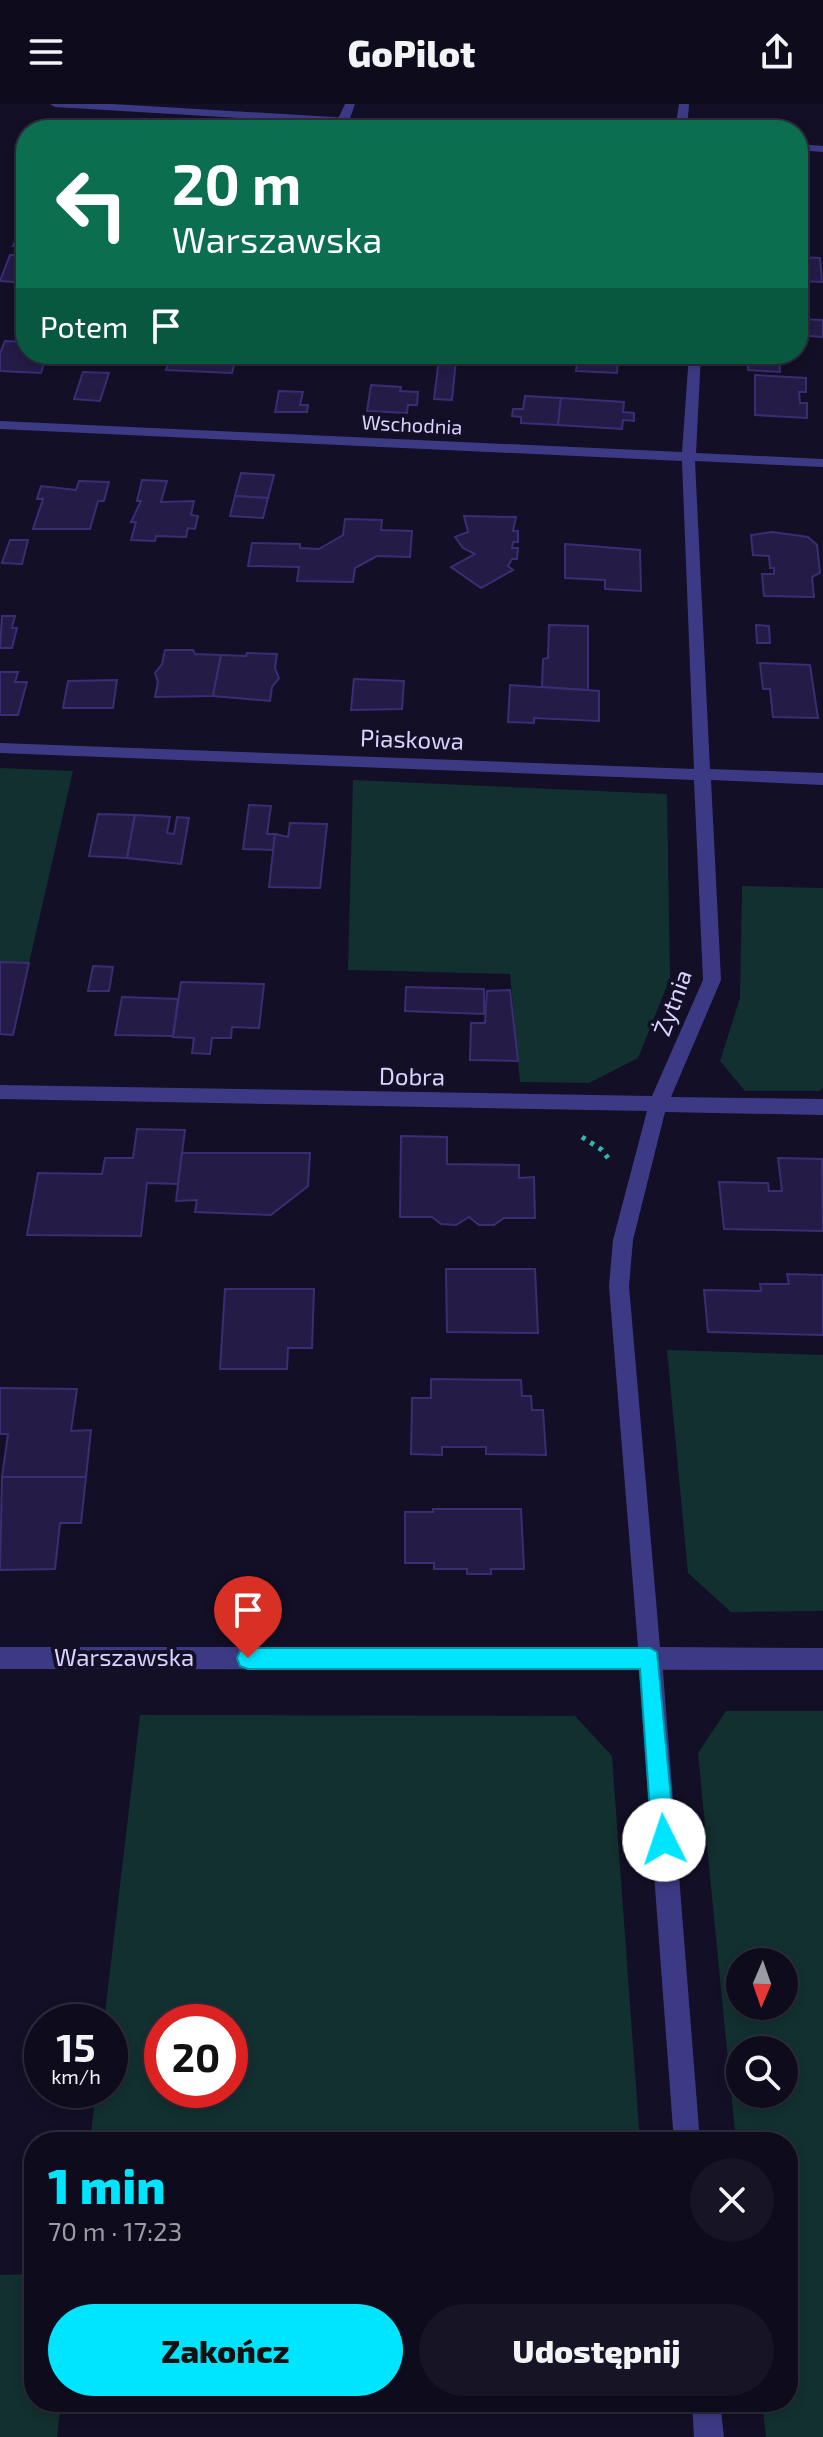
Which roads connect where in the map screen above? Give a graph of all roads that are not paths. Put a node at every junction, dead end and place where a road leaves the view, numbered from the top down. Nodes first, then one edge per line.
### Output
1 (55, 104) edge
2 (326, 120) edge
3 (694, 364) edge
4 (0, 425) edge
5 (687, 456) junction
6 (823, 463) edge
7 (0, 748) edge
8 (702, 775) junction
9 (823, 779) edge
10 (0, 1092) edge
11 (658, 1104) junction
12 (823, 1107) edge
13 (0, 1658) edge
14 (650, 1659) junction
15 (823, 1659) edge
16 (686, 2132) edge
17 (707, 2412) edge
18 (709, 2437) edge

1 - 2 street
3 - 5 street, Żytnia
4 - 5 street, Wschodnia
5 - 6 street, Wschodnia
5 - 8 street, Żytnia
7 - 8 street, Piaskowa
8 - 9 street, Piaskowa
8 - 11 street, Żytnia
10 - 11 street, Dobra
11 - 12 street, Dobra
11 - 14 street, Żytnia
13 - 14 street, Warszawska
14 - 15 street, Warszawska
14 - 16 street, Żytnia
17 - 18 street

